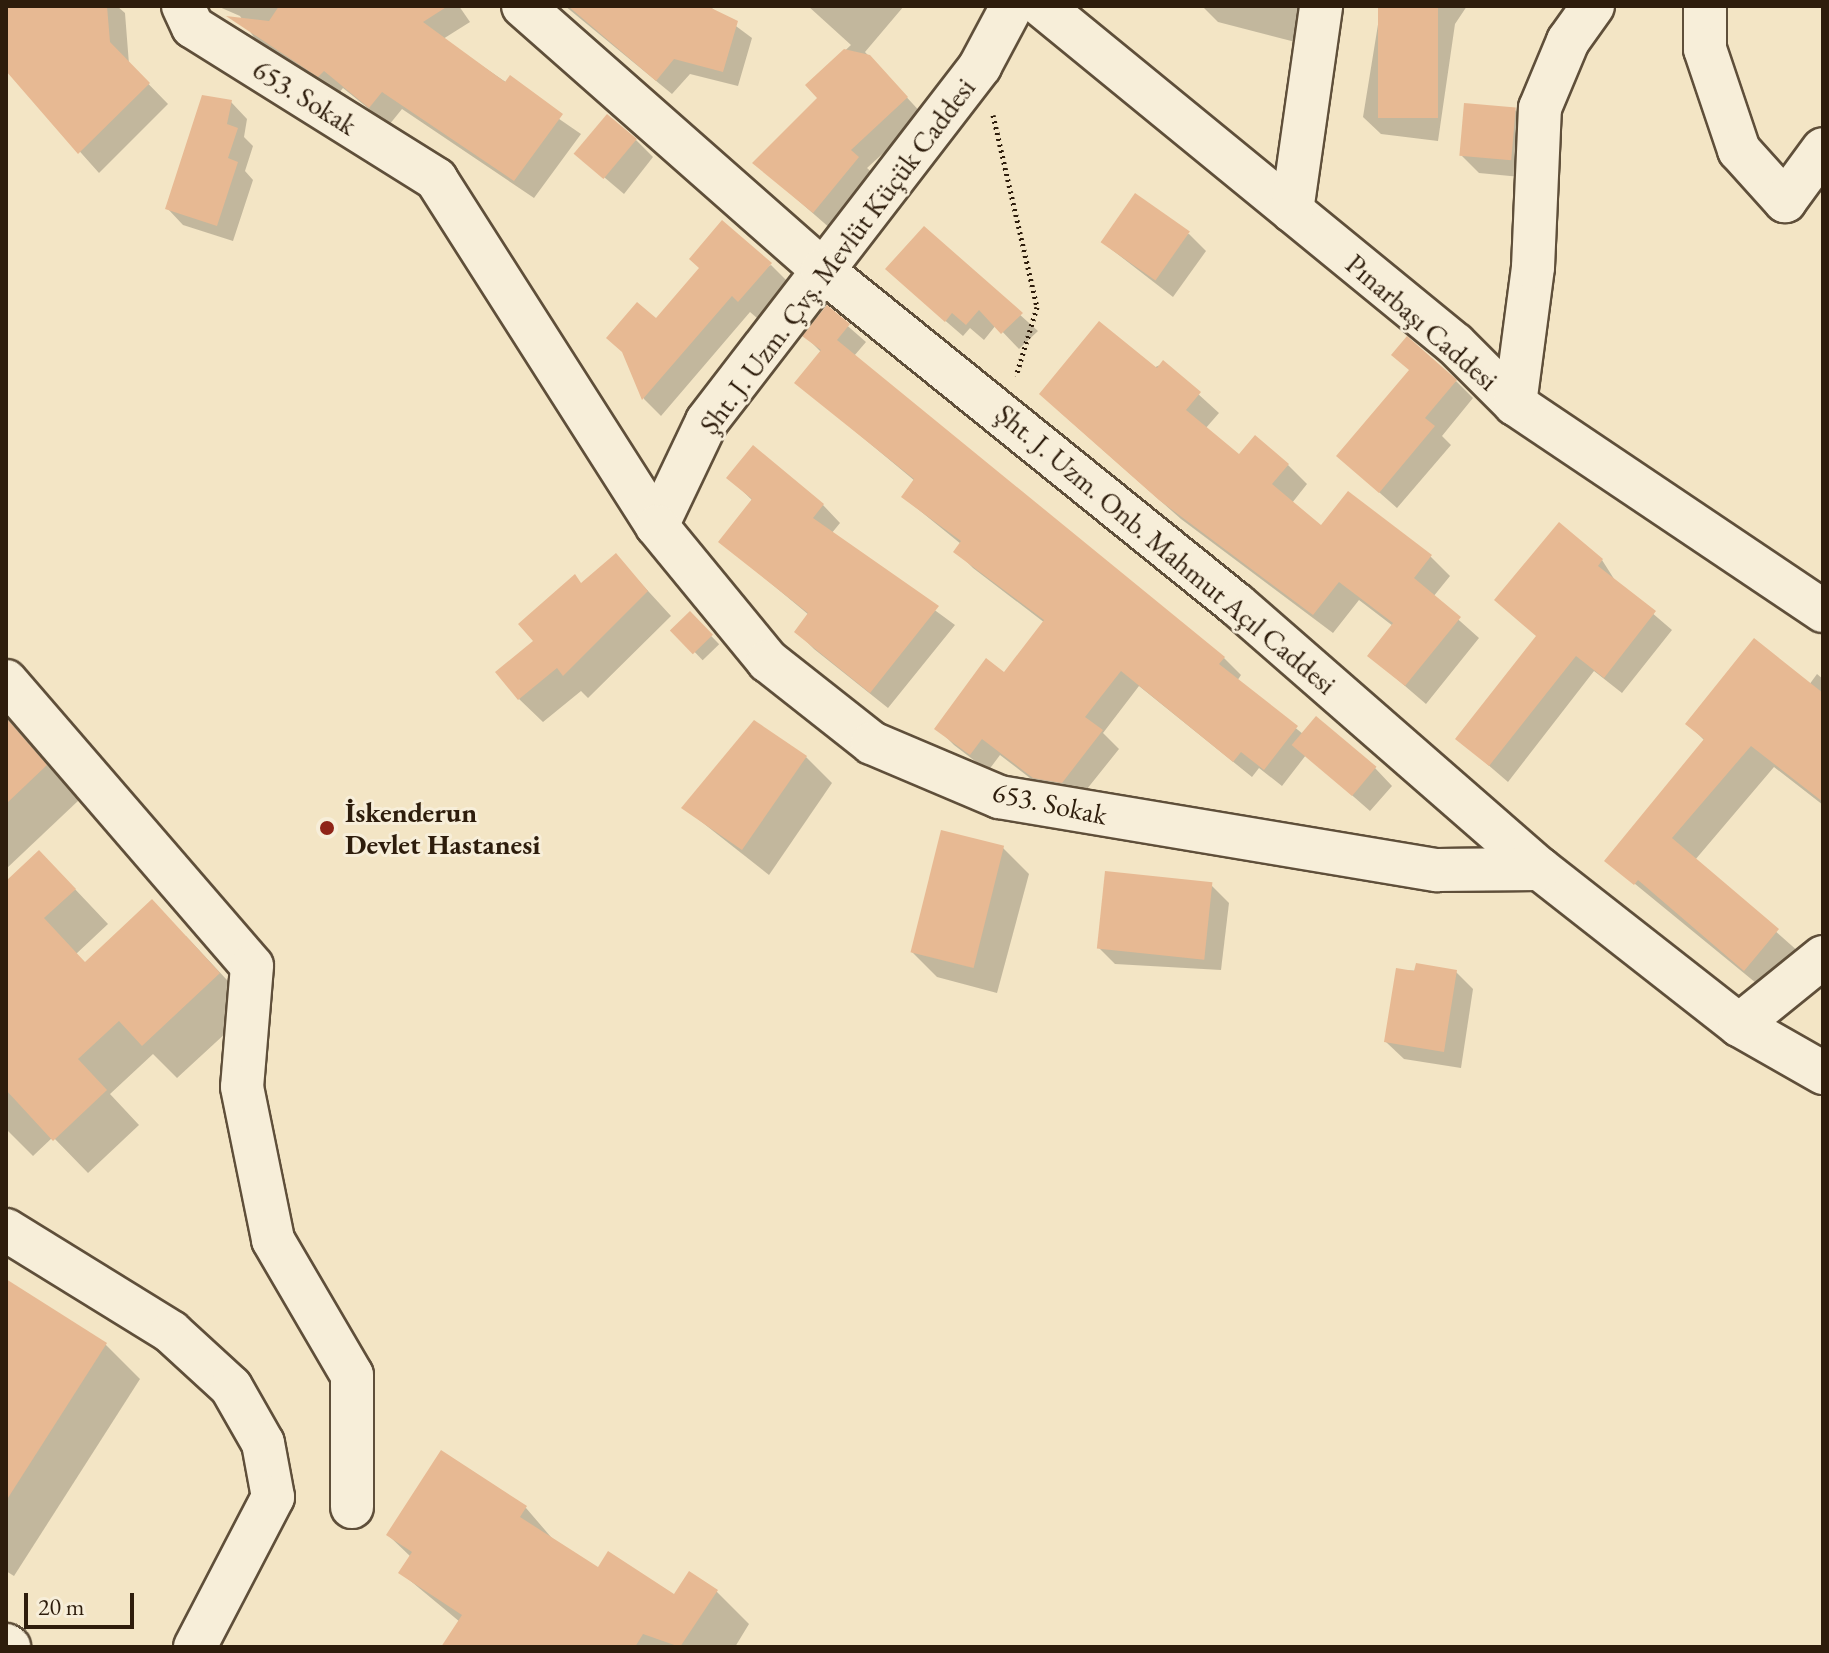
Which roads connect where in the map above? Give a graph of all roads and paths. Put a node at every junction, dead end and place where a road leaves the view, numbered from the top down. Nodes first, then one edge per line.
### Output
1 (183, 6) edge
2 (523, 6) edge
3 (1012, 6) edge
4 (1042, 6) edge
5 (1321, 6) edge
6 (1593, 6) edge
7 (1705, 6) edge
8 (980, 66) junction
9 (1823, 149) edge
10 (1292, 211) junction
11 (822, 270) junction
12 (1515, 404) junction
13 (995, 406) junction
14 (657, 526) junction
15 (1823, 611) edge
16 (6, 681) edge
17 (1540, 869) junction
18 (1823, 957) edge
19 (1739, 1025) junction
20 (1823, 1073) edge
21 (6, 1230) edge
22 (352, 1507) dead end
23 (195, 1647) edge

1 - 14 street, 653. Sokak
2 - 11 street, Şht. J. Uzm. Onb. Mahmut Açıl Caddesi
3 - 8 street, Şht. J. Uzm. Çvş. Mevlüt Küçük Caddesi
4 - 10 street, Pınarbaşı Caddesi
5 - 10 street
6 - 12 street
7 - 9 street
8 - 11 street, Şht. J. Uzm. Çvş. Mevlüt Küçük Caddesi
8 - 13 path
10 - 12 street, Pınarbaşı Caddesi
11 - 13 street, Şht. J. Uzm. Onb. Mahmut Açıl Caddesi
11 - 14 street, Şht. J. Uzm. Çvş. Mevlüt Küçük Caddesi
12 - 15 street, Pınarbaşı Caddesi
13 - 17 street, Şht. J. Uzm. Onb. Mahmut Açıl Caddesi
14 - 17 street, 653. Sokak
16 - 22 street
17 - 19 street, Şht. J. Uzm. Onb. Mahmut Açıl Caddesi
18 - 19 street
19 - 20 street, Şht. J. Uzm. Onb. Mahmut Açıl Caddesi
21 - 23 street

